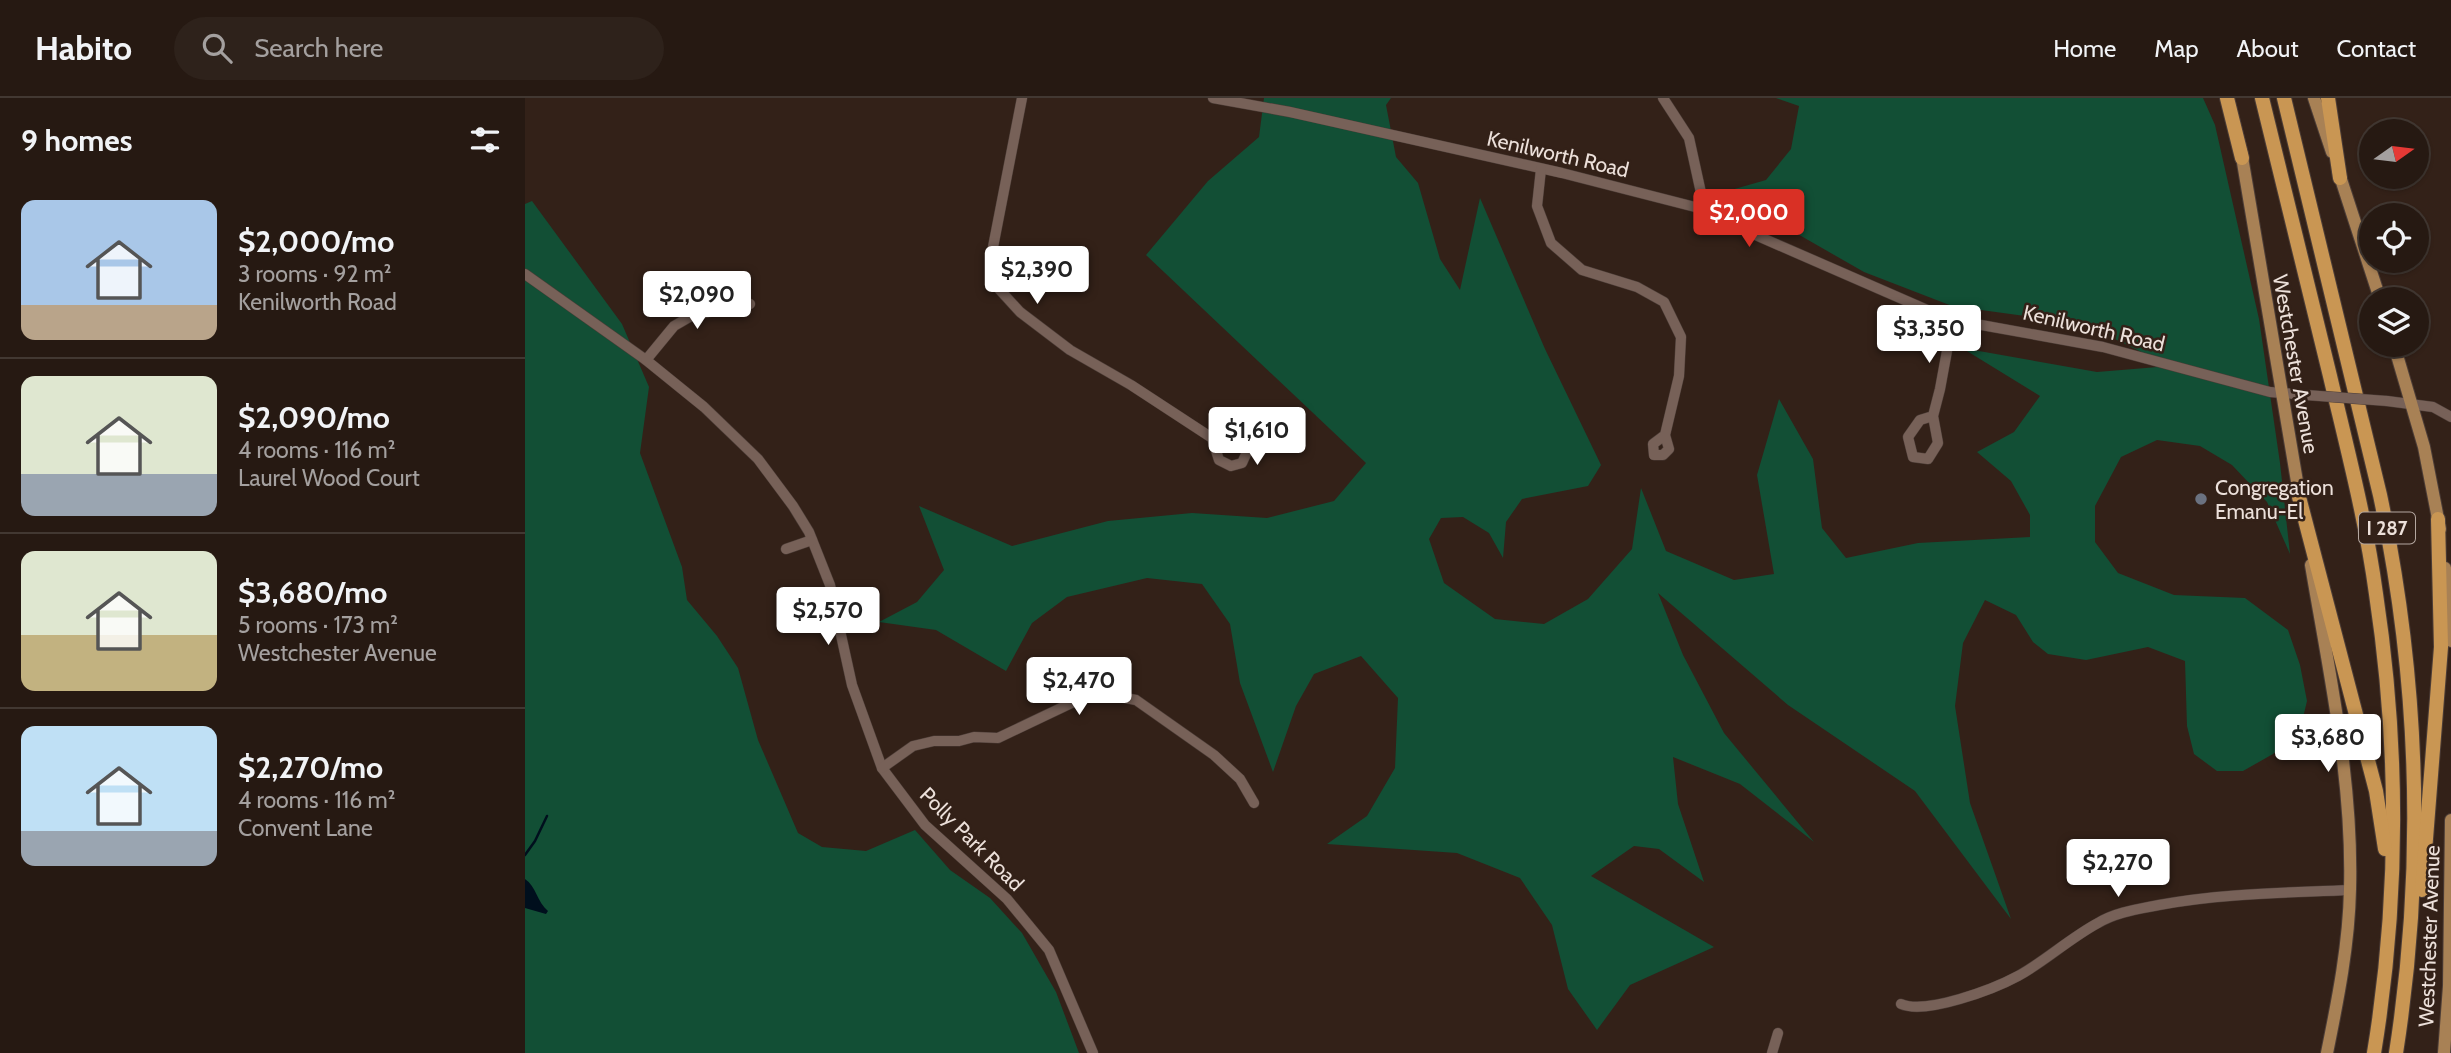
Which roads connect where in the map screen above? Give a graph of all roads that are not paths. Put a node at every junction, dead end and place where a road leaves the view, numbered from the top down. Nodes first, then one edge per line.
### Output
1 (1023, 98) edge
2 (1213, 98) edge
3 (1663, 98) edge
4 (2227, 98) edge
5 (2232, 98) edge
6 (2262, 98) edge
7 (2284, 98) edge
8 (2314, 98) edge
9 (2329, 98) edge
10 (2242, 158) junction
11 (1541, 169) junction
12 (2340, 178) junction
13 (1705, 211) junction
14 (525, 274) edge
15 (2376, 287) edge
16 (750, 304) dead end
17 (1948, 319) junction
18 (2398, 357) edge
19 (646, 360) junction
20 (2281, 393) junction
21 (2413, 404) junction
22 (1933, 416) dead end
23 (2451, 417) edge
24 (1665, 435) dead end
25 (1212, 438) dead end
26 (2299, 497) junction
27 (2438, 519) junction
28 (812, 540) junction
29 (786, 549) dead end
30 (2451, 641) edge
31 (882, 768) junction
32 (1254, 803) dead end
33 (2451, 820) edge
34 (2350, 890) junction
35 (2388, 936) junction
36 (2407, 967) junction
37 (2450, 980) edge
38 (1901, 1004) dead end
39 (1778, 1033) dead end
40 (1093, 1053) edge
41 (1772, 1053) edge
42 (2327, 1053) edge
43 (2374, 1053) edge
44 (2396, 1053) edge
45 (2444, 1053) edge

1 - 25 street
2 - 11 street, Kenilworth Road
3 - 13 street
4 - 10 highway
5 - 10 main road, Westchester Avenue
6 - 35 highway, I 287
7 - 36 highway, I 287
8 - 12 main road
9 - 12 highway
10 - 20 main road, Westchester Avenue
11 - 13 street, Kenilworth Road
11 - 24 street
12 - 15 main road
13 - 17 street, Kenilworth Road
14 - 19 street, Polly Park Road
16 - 19 street
17 - 20 street, Kenilworth Road
17 - 22 street
18 - 21 main road
19 - 28 street, Polly Park Road
20 - 21 street, Kenilworth Road, bridge
20 - 26 main road, Westchester Avenue
21 - 23 street, Kenilworth Road
21 - 27 main road
26 - 34 main road, Westchester Avenue
26 - 35 highway
27 - 30 main road
27 - 36 highway
28 - 29 street
28 - 31 street, Polly Park Road
31 - 32 street
31 - 40 street, Polly Park Road
33 - 37 main road, Westchester Avenue
34 - 38 street
34 - 42 main road, Westchester Avenue
35 - 43 highway, I 287
36 - 44 highway, I 287
37 - 45 main road, Westchester Avenue
39 - 41 street

